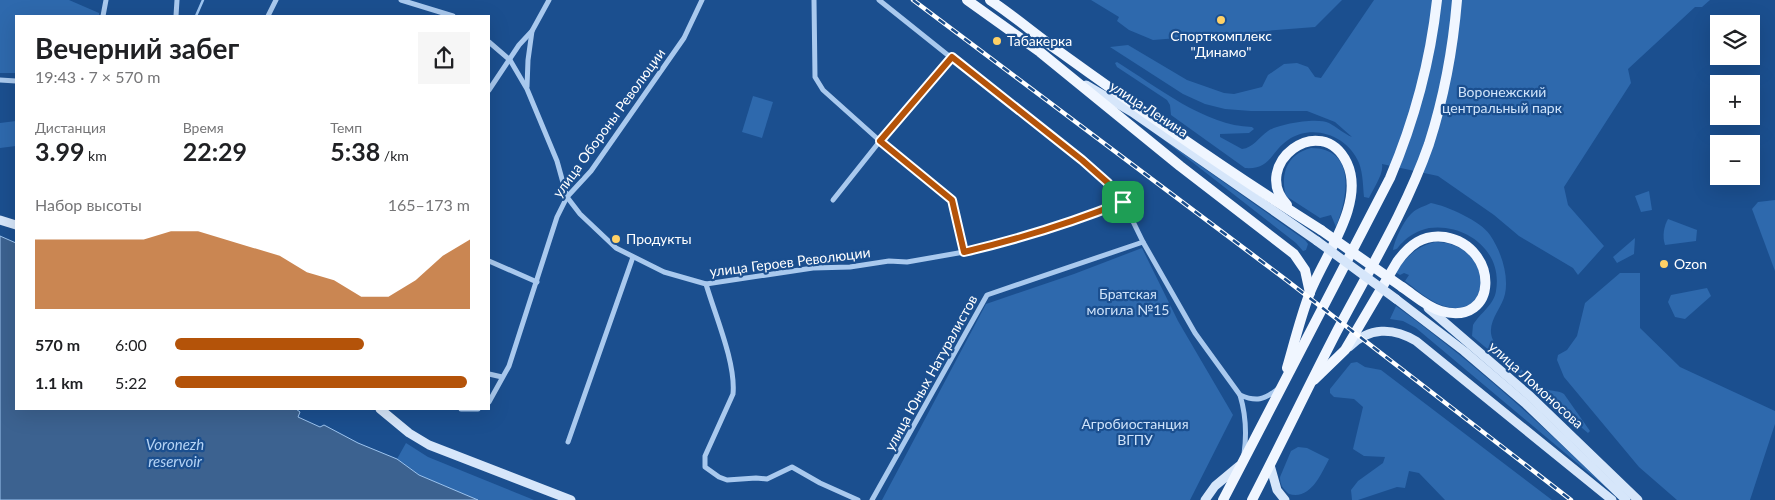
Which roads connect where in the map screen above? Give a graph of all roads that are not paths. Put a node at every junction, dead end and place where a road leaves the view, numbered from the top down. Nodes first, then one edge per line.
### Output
1 (106, 0) edge
2 (177, 0) edge
3 (276, 0) edge
4 (401, 0) edge
5 (549, 0) edge
6 (702, 0) edge
7 (814, 0) edge
8 (879, 0) edge
9 (967, 0) edge
10 (990, 0) edge
11 (1437, 0) edge
12 (1457, 0) edge
13 (103, 15) edge
14 (176, 15) edge
15 (268, 15) edge
16 (450, 15) edge
17 (532, 30) junction
18 (1046, 42) junction
19 (490, 43) edge
20 (1040, 52) junction
21 (952, 57) junction
22 (510, 60) junction
23 (1070, 76) junction
24 (0, 80) edge
25 (15, 81) edge
26 (490, 89) edge
27 (527, 89) junction
28 (880, 141) junction
29 (567, 198) junction
30 (834, 200) dead end
31 (1123, 202) junction
32 (1294, 213) junction
33 (0, 220) edge
34 (15, 225) edge
35 (1143, 242) junction
36 (964, 252) junction
37 (633, 257) junction
38 (490, 261) edge
39 (537, 282) junction
40 (706, 284) junction
41 (1310, 293) junction
42 (1412, 294) junction
43 (1345, 350) junction
44 (490, 374) edge
45 (502, 377) junction
46 (1311, 383) junction
47 (1281, 386) junction
48 (1240, 395) junction
49 (490, 400) edge
50 (381, 410) edge
51 (568, 442) dead end
52 (1242, 462) junction
53 (1270, 466) junction
54 (1280, 499) edge
55 (571, 500) edge
56 (858, 500) edge
57 (872, 500) edge
58 (1205, 500) edge
59 (1223, 500) edge
60 (1252, 500) edge
61 (1612, 500) edge
62 (1626, 500) edge
63 (1638, 500) edge

1 - 13 street
2 - 14 street
3 - 15 street
4 - 16 street
5 - 17 street
6 - 29 street, улица Обороны Революции
7 - 28 street
8 - 21 street
9 - 20 main road, улица Ленина
10 - 18 main road, улица Ленина
11 - 47 main road
12 - 46 main road
17 - 22 street
17 - 27 street
18 - 20 main road
18 - 32 main road, улица Ленина
19 - 22 street, улица Героев Революции
20 - 23 main road, улица Ленина
21 - 28 street
21 - 31 street
22 - 26 street
22 - 27 street, улица Героев Революции
23 - 41 main road
23 - 62 main road, улица Ленина, bridge
24 - 25 street
27 - 29 street, улица Героев Революции
28 - 30 street
28 - 36 street
29 - 37 street, улица Героев Революции
29 - 39 street, улица Обороны Революции
31 - 35 street
31 - 36 street, улица Героев Революции
32 - 41 main road
32 - 42 main road, улица Ленина, bridge
33 - 34 main road
35 - 48 street
35 - 57 street, улица Юных Натуралистов
36 - 40 street, улица Героев Революции
37 - 40 street, улица Героев Революции
37 - 51 street
38 - 39 street
39 - 45 street, улица Обороны Революции
40 - 56 street
41 - 47 main road
42 - 43 main road, улица Ленина
42 - 63 main road, улица Ломоносова
43 - 46 main road, улица Ленина
43 - 61 main road
44 - 45 street
45 - 49 street, улица Обороны Революции
46 - 53 main road
47 - 48 street
47 - 52 main road
48 - 52 street
50 - 55 main road
52 - 58 main road
52 - 59 main road
53 - 54 main road
53 - 60 main road

